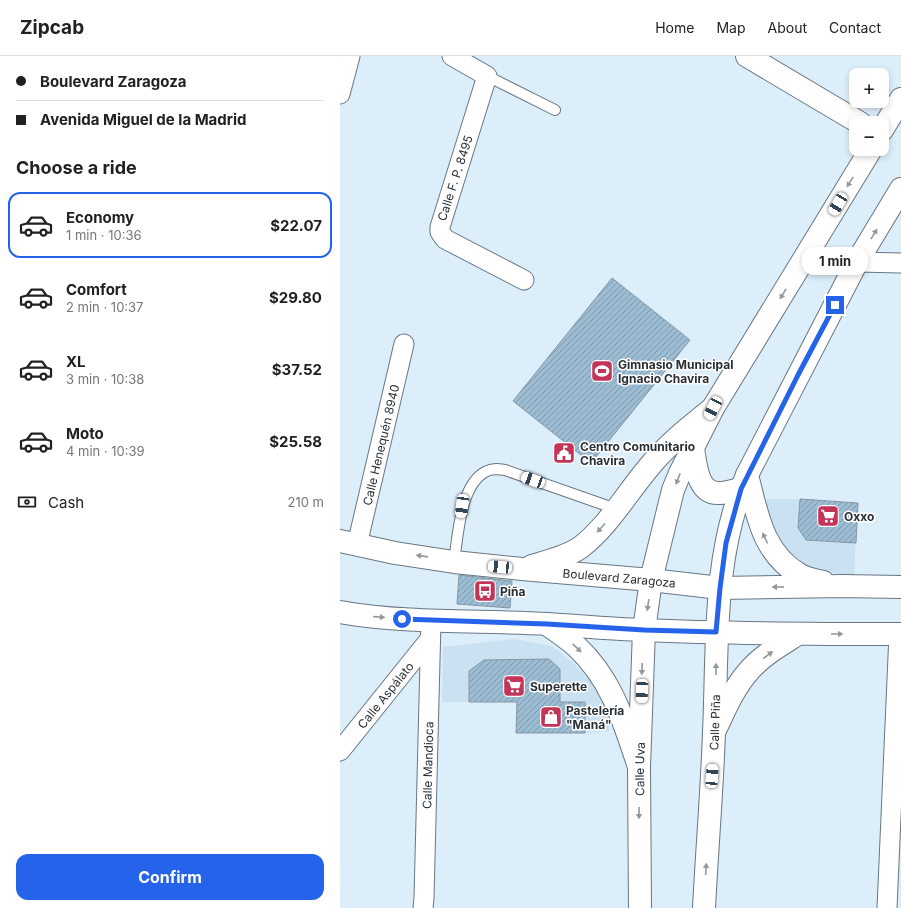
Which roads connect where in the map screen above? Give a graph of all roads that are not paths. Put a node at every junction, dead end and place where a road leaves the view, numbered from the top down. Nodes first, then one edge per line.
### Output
1 (350, 56) edge
2 (452, 56) edge
3 (747, 56) edge
4 (487, 76) junction
5 (340, 94) edge
6 (901, 99) edge
7 (555, 110) dead end
8 (849, 116) edge
9 (889, 119) edge
10 (867, 156) edge
11 (901, 189) edge
12 (857, 262) junction
13 (901, 263) edge
14 (524, 280) dead end
15 (404, 344) dead end
16 (713, 408) junction
17 (693, 448) junction
18 (744, 482) junction
19 (616, 509) junction
20 (348, 543) edge
21 (454, 562) junction
22 (522, 569) junction
23 (651, 580) junction
24 (842, 586) junction
25 (901, 587) edge
26 (720, 588) junction
27 (340, 612) edge
28 (547, 624) junction
29 (430, 630) junction
30 (644, 630) junction
31 (716, 632) junction
32 (798, 634) junction
33 (900, 634) edge
34 (714, 732) junction
35 (340, 752) edge
36 (639, 767) junction
37 (422, 908) edge
38 (640, 908) edge
39 (704, 908) edge
40 (887, 908) edge

1 - 5 street
2 - 4 street
3 - 8 main road
4 - 7 lane
4 - 14 street, Calle F. P. 8495
6 - 9 main road
10 -> 16 main road, Calle Uva
12 -> 11 main road, Calle Piña
12 - 13 street
12 - 18 main road, Calle Piña
15 - 20 street, Calle Henequén 8940
16 - 17 main road, Calle Uva
16 - 19 main road
17 - 18 main road
17 -> 23 main road, Calle Uva
24 -> 18 main road
18 - 26 main road, Calle Piña
19 - 21 lane
19 -> 22 main road
21 -> 20 main road, Boulevard Zaragoza
21 - 22 main road, Boulevard Zaragoza
22 - 23 main road, Boulevard Zaragoza
23 - 26 main road, Boulevard Zaragoza
23 -> 30 main road, Calle Uva
24 - 25 main road, Boulevard Zaragoza
24 -> 26 main road, Boulevard Zaragoza
26 - 31 main road, Calle Piña
27 -> 29 main road
28 - 29 main road
28 - 30 main road
28 -> 36 main road
29 - 35 street, Calle Aspálato
29 - 37 street, Calle Mandioca
30 - 31 main road
30 -> 36 main road, Calle Uva
31 - 32 main road
34 -> 31 main road, Calle Piña
32 -> 33 main road
34 -> 32 main road
33 - 40 street
39 -> 34 main road, Calle Piña
36 -> 38 main road, Calle Uva

